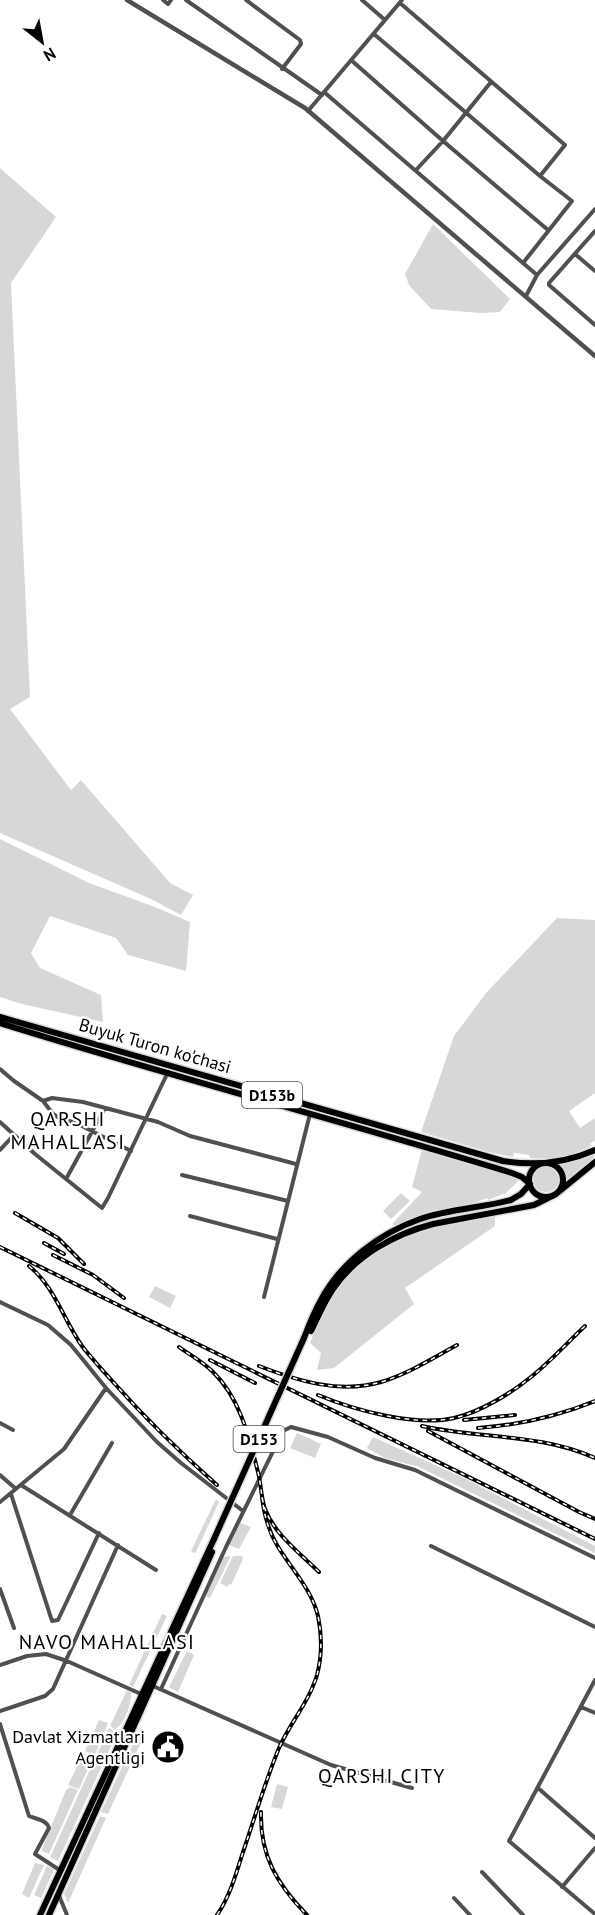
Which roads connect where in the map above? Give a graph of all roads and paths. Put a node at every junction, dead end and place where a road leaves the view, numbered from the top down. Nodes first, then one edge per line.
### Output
1 (127, 0) edge
2 (163, 0) edge
3 (171, 0) edge
4 (186, 0) edge
5 (246, 0) edge
6 (362, 0) edge
7 (401, 1) edge
8 (385, 20) junction
9 (374, 34) junction
10 (351, 60) junction
11 (282, 69) junction
12 (491, 82) junction
13 (323, 94) junction
14 (308, 111) junction
15 (466, 114) junction
16 (442, 141) junction
17 (416, 170) junction
18 (540, 176) junction
19 (595, 209) edge
20 (548, 230) junction
21 (595, 231) edge
22 (575, 254) junction
23 (523, 263) junction
24 (595, 271) edge
25 (537, 275) junction
26 (526, 297) junction
27 (595, 325) edge
28 (595, 356) edge
29 (0, 1017) edge
30 (0, 1023) edge
31 (0, 1068) edge
32 (168, 1072) junction
33 (44, 1101) junction
34 (105, 1108) junction
35 (310, 1114) junction
36 (147, 1119) junction
37 (0, 1122) edge
38 (92, 1131) junction
39 (14, 1135) junction
40 (0, 1149) edge
41 (595, 1150) edge
42 (131, 1151) junction
43 (595, 1162) edge
44 (544, 1163) junction
45 (296, 1164) junction
46 (182, 1175) dead end
47 (66, 1179) junction
48 (530, 1184) junction
49 (556, 1194) junction
50 (288, 1201) junction
51 (190, 1216) dead end
52 (278, 1239) junction
53 (264, 1297) dead end
54 (0, 1302) edge
55 (305, 1339) junction
56 (106, 1388) junction
57 (0, 1423) edge
58 (13, 1430) dead end
59 (112, 1443) dead end
60 (0, 1475) edge
61 (21, 1485) junction
62 (16, 1489) junction
63 (11, 1494) junction
64 (0, 1502) edge
65 (243, 1511) junction
66 (69, 1515) junction
67 (99, 1533) junction
68 (118, 1545) junction
69 (431, 1546) dead end
70 (595, 1557) edge
71 (156, 1570) dead end
72 (0, 1589) edge
73 (595, 1627) edge
74 (14, 1628) dead end
75 (172, 1636) junction
76 (67, 1661) junction
77 (0, 1665) edge
78 (595, 1680) edge
79 (153, 1686) junction
80 (161, 1689) junction
81 (141, 1694) junction
82 (581, 1707) junction
83 (0, 1711) edge
84 (595, 1713) edge
85 (0, 1724) edge
86 (412, 1788) dead end
87 (538, 1788) junction
88 (595, 1838) edge
89 (595, 1848) edge
90 (61, 1871) junction
91 (482, 1872) dead end
92 (55, 1884) junction
93 (562, 1887) junction
94 (59, 1894) junction
95 (454, 1898) dead end
96 (595, 1914) edge
97 (40, 1915) edge
98 (49, 1915) edge
99 (67, 1915) edge
100 (470, 1915) edge
101 (523, 1915) edge

1 - 14 street
2 - 3 street
4 - 11 street
5 - 11 street
6 - 8 street
7 - 8 street
7 - 12 street
8 - 9 street
9 - 10 street
9 - 15 street
10 - 13 street
10 - 16 street
11 - 13 street
12 - 15 street
12 - 18 street
13 - 14 street
13 - 17 street
14 - 26 street
15 - 16 street
15 - 18 street
16 - 17 street
16 - 20 street
17 - 23 street
18 - 20 street
19 - 25 street
20 - 23 street
21 - 22 street
22 - 24 street
22 - 27 street
23 - 25 street
25 - 26 street
26 - 28 street
29 - 44 main road, Buyuk Turon ko'chasi / D153b
30 - 32 main road, Buyuk Turon ko'chasi / D153b
31 - 33 street
32 - 35 main road, Buyuk Turon ko'chasi / D153b
32 - 36 street
33 - 34 street
33 - 38 street
34 - 36 street
34 - 38 street
35 - 45 street
35 - 48 main road, Buyuk Turon ko'chasi / D153b
36 - 42 street
36 - 45 street
37 - 39 street
38 - 42 street
38 - 47 street
39 - 40 street
39 - 47 street
41 - 44 main road, Buyuk Turon ko'chasi
42 - 47 street
43 - 49 main road, D153
44 - 48 main road, D153
44 - 49 main road
45 - 50 street
46 - 50 street
48 - 49 main road
48 - 55 main road, D153
49 - 55 main road, D153
50 - 52 street
51 - 52 street
52 - 53 street
54 - 56 street
55 - 75 main road, D153, bridge
56 - 61 street
56 - 65 street
57 - 58 street
59 - 66 street
60 - 62 street
61 - 62 street
61 - 66 street
62 - 63 street
63 - 64 street
63 - 67 street
65 - 70 street
65 - 80 street
66 - 67 street
67 - 68 street
68 - 71 street
68 - 76 street
69 - 73 street
72 - 74 street
75 - 79 main road, D153
75 - 81 main road, D153
76 - 77 street
76 - 81 street
76 - 83 street
78 - 82 street
79 - 80 street
79 - 94 main road, D153
80 - 86 street
81 - 90 main road, D153
82 - 84 street
82 - 87 street
85 - 90 street
87 - 88 street
87 - 93 street
89 - 93 street
90 - 92 main road, D153
91 - 101 street
92 - 94 street
92 - 97 main road, D153
93 - 96 street
94 - 98 main road, D153
94 - 99 street
95 - 100 street

